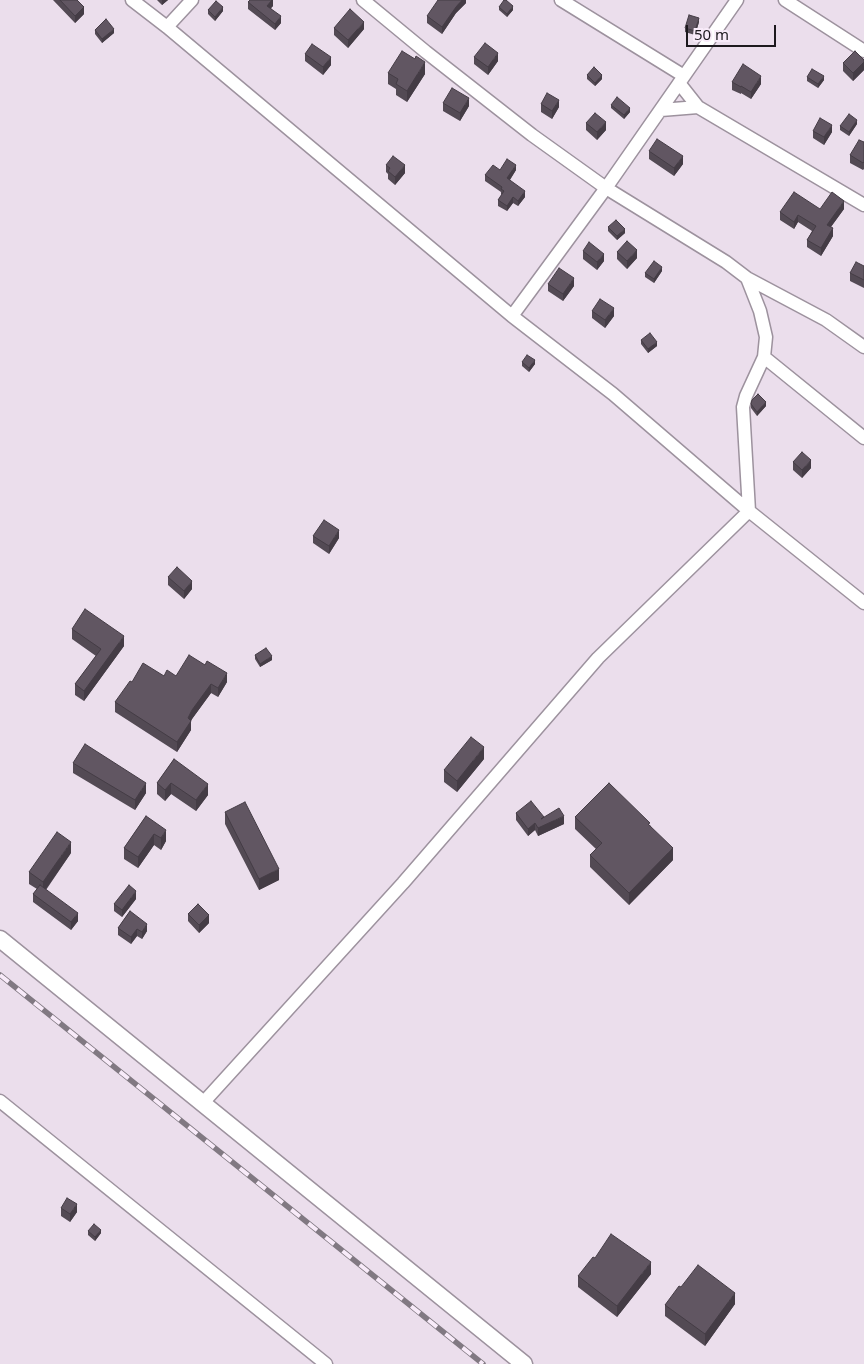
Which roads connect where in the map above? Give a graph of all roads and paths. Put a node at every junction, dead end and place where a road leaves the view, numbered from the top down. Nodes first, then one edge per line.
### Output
1 (132, 0) edge
2 (192, 0) edge
3 (363, 0) edge
4 (561, 0) edge
5 (737, 0) edge
6 (785, 0) edge
7 (167, 27) junction
8 (864, 51) edge
9 (682, 80) junction
10 (698, 107) junction
11 (661, 110) junction
12 (606, 188) junction
13 (864, 205) edge
14 (746, 278) junction
15 (512, 316) junction
16 (864, 348) edge
17 (764, 358) junction
18 (864, 438) edge
19 (749, 511) junction
20 (862, 597) edge
21 (0, 940) edge
22 (0, 1101) edge
23 (202, 1104) junction
24 (326, 1364) edge
25 (524, 1364) edge

1 - 7 street
2 - 7 street
3 - 12 street
4 - 9 street
5 - 9 street
6 - 8 street
7 - 15 street
9 - 10 street
9 - 11 street
10 - 11 street
10 - 13 street
11 - 12 street
12 - 14 street
12 - 15 street
14 - 16 street
14 - 17 street
15 - 19 street
17 - 18 street
17 - 19 street
19 - 20 street
19 - 23 street
21 - 23 street
22 - 24 street
23 - 25 street

